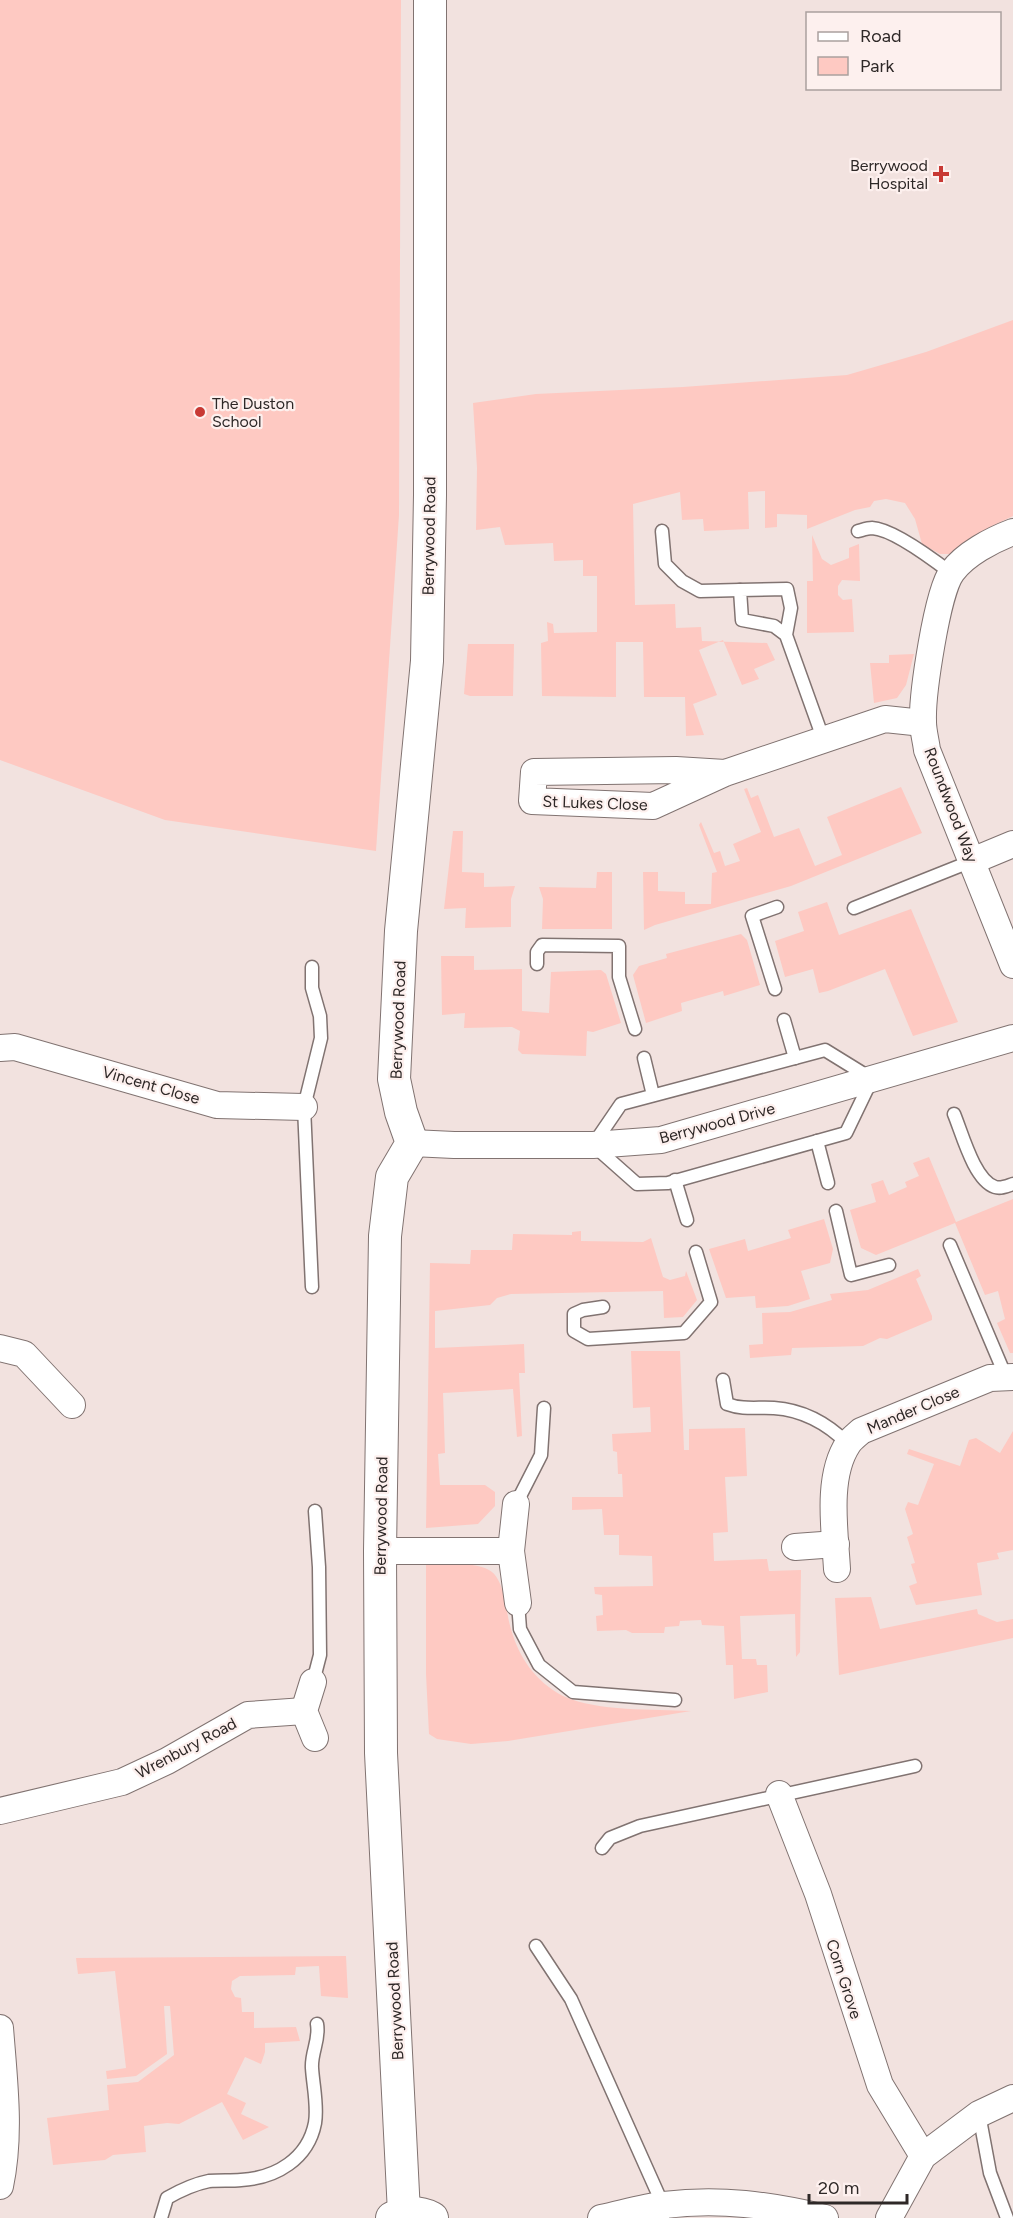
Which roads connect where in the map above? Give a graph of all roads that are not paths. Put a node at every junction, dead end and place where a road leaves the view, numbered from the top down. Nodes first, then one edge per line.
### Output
1 (430, 0) edge
2 (662, 531) dead end
3 (858, 531) dead end
4 (1013, 532) edge
5 (951, 573) junction
6 (740, 590) junction
7 (786, 635) junction
8 (923, 723) junction
9 (824, 741) junction
10 (725, 774) junction
11 (1013, 844) edge
12 (972, 861) junction
13 (777, 908) dead end
14 (854, 908) dead end
15 (537, 964) dead end
16 (1013, 965) edge
17 (312, 967) dead end
18 (775, 989) dead end
19 (784, 1020) dead end
20 (635, 1029) dead end
21 (1013, 1038) edge
22 (0, 1048) edge
23 (644, 1058) dead end
24 (795, 1058) junction
25 (872, 1079) junction
26 (653, 1095) junction
27 (304, 1107) junction
28 (954, 1114) dead end
29 (817, 1141) junction
30 (412, 1143) junction
31 (593, 1145) junction
32 (675, 1180) junction
33 (828, 1183) dead end
34 (1013, 1184) edge
35 (836, 1211) dead end
36 (687, 1220) dead end
37 (950, 1245) dead end
38 (696, 1252) dead end
39 (889, 1265) dead end
40 (312, 1287) dead end
41 (603, 1307) dead end
42 (0, 1348) edge
43 (1010, 1377) edge
44 (723, 1380) dead end
45 (72, 1405) dead end
46 (544, 1408) dead end
47 (848, 1444) junction
48 (516, 1503) joint
49 (315, 1511) dead end
50 (795, 1547) dead end
51 (380, 1551) junction
52 (511, 1551) junction
53 (518, 1603) joint
54 (313, 1682) joint
55 (675, 1700) dead end
56 (304, 1711) junction
57 (315, 1738) dead end
58 (915, 1766) dead end
59 (780, 1794) junction
60 (0, 1810) edge
61 (602, 1848) dead end
62 (536, 1946) dead end
63 (317, 2024) dead end
64 (0, 2028) edge
65 (1013, 2098) edge
66 (980, 2114) junction
67 (3, 2143) edge
68 (923, 2156) junction
69 (0, 2186) edge
70 (663, 2211) edge
71 (409, 2216) edge
72 (161, 2218) edge
73 (601, 2218) edge
74 (825, 2218) edge
75 (889, 2218) edge
76 (1006, 2218) edge

1 - 30 street, Berrywood Road
2 - 6 lane
3 - 5 lane
4 - 5 street
5 - 8 street, Roundwood Way
6 - 7 lane
6 - 7 lane
7 - 9 lane
8 - 9 street, St Lukes Close
8 - 12 street, Roundwood Way
9 - 10 street, St Lukes Close
10 - 10 street, St Lukes Close
11 - 12 street
12 - 14 lane
12 - 16 street, Roundwood Way
13 - 18 lane
15 - 20 lane
17 - 27 lane
19 - 24 lane
21 - 25 street, Berrywood Drive
22 - 27 street, Vincent Close
23 - 26 lane
24 - 25 lane
24 - 26 lane
25 - 29 lane
25 - 31 street, Berrywood Drive
26 - 31 lane
27 - 40 lane
28 - 34 lane
29 - 32 lane
29 - 33 lane
30 - 31 street, Berrywood Drive
30 - 51 street, Berrywood Road
31 - 32 lane
32 - 36 lane
35 - 39 lane
37 - 43 lane
38 - 41 lane
42 - 45 street
43 - 47 street, Mander Close
44 - 47 lane
46 - 48 lane
47 - 50 street, Mander Close
48 - 52 street
49 - 54 lane
51 - 52 street
51 - 71 street, Berrywood Road
52 - 53 street
53 - 55 lane
54 - 56 street
56 - 57 street
56 - 60 street, Wrenbury Road
58 - 59 lane
59 - 61 lane
59 - 68 street, Corn Grove
62 - 70 lane
63 - 72 lane
64 - 67 street
65 - 66 street
66 - 68 street
66 - 76 lane
67 - 69 street
68 - 75 street
70 - 73 street
70 - 74 street

